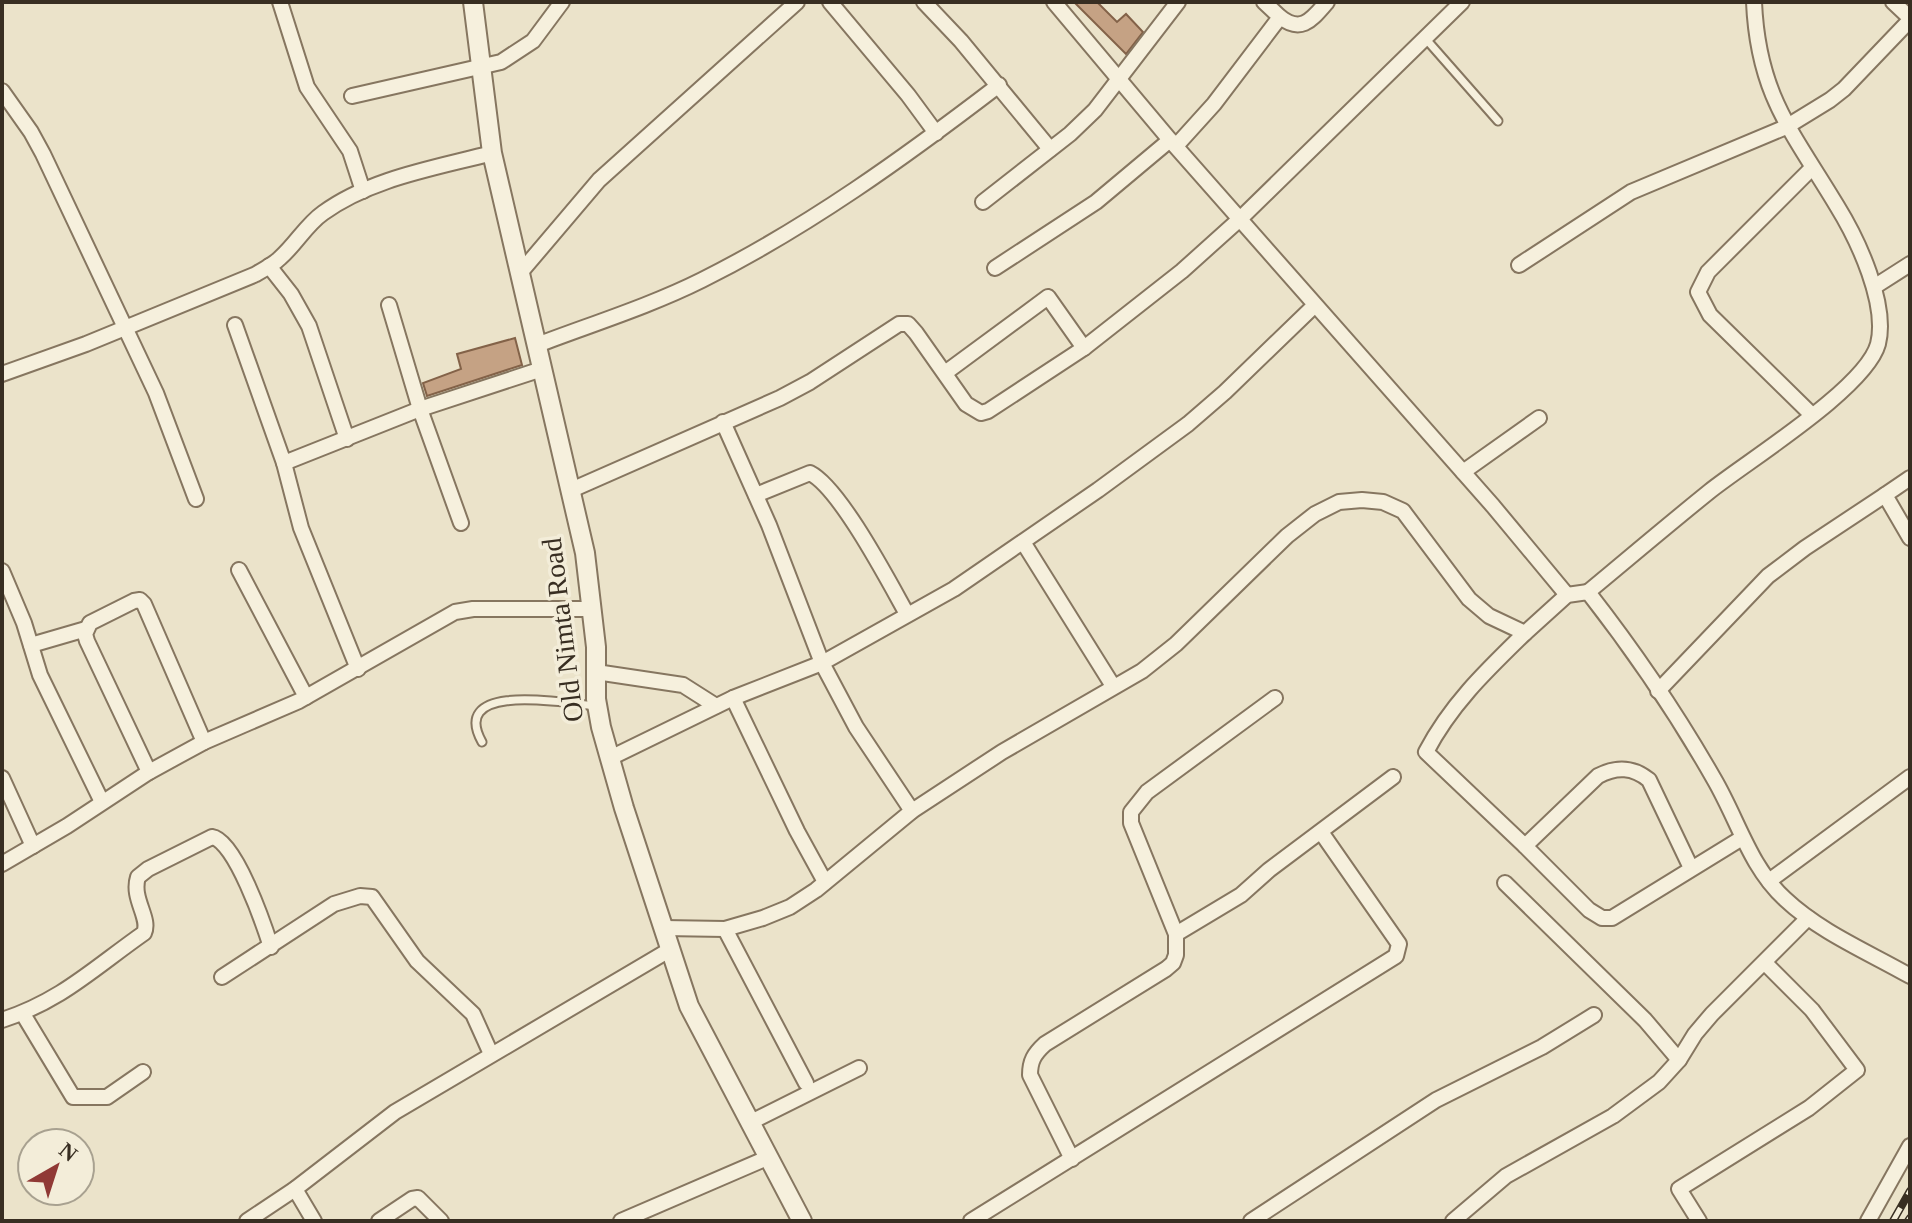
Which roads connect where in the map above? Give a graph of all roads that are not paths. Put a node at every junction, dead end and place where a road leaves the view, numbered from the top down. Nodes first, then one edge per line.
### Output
1 (280, 2) edge
2 (473, 2) edge
3 (562, 2) edge
4 (797, 2) edge
5 (830, 2) edge
6 (924, 2) edge
7 (1054, 2) edge
8 (1178, 2) edge
9 (1264, 2) edge
10 (1327, 2) edge
11 (1462, 2) edge
12 (1754, 2) edge
13 (1893, 2) edge
14 (1280, 17) junction
15 (1910, 19) edge
16 (1425, 38) junction
17 (481, 68) junction
18 (1121, 80) junction
19 (999, 85) junction
20 (2, 91) edge
21 (352, 96) dead end
22 (1498, 121) dead end
23 (1786, 127) junction
24 (936, 133) junction
25 (1173, 143) junction
26 (1050, 149) junction
27 (492, 153) junction
28 (1812, 168) junction
29 (363, 191) junction
30 (983, 202) dead end
31 (1241, 218) junction
32 (1910, 264) edge
33 (1519, 265) dead end
34 (269, 266) junction
35 (995, 268) dead end
36 (520, 273) junction
37 (1874, 287) junction
38 (389, 305) dead end
39 (1314, 306) junction
40 (235, 325) dead end
41 (125, 328) junction
42 (537, 345) junction
43 (1084, 348) junction
44 (542, 369) junction
45 (945, 373) junction
46 (2, 374) edge
47 (420, 409) junction
48 (1812, 415) junction
49 (1539, 418) dead end
50 (723, 422) junction
51 (347, 439) junction
52 (284, 463) junction
53 (1463, 472) junction
54 (1910, 478) edge
55 (569, 491) junction
56 (756, 495) junction
57 (1885, 495) junction
58 (196, 499) dead end
59 (461, 523) dead end
60 (1910, 538) edge
61 (1023, 542) junction
62 (239, 570) dead end
63 (2, 571) edge
64 (1588, 592) junction
65 (1567, 595) junction
66 (592, 609) junction
67 (907, 614) junction
68 (86, 629) junction
69 (1525, 633) junction
70 (31, 645) junction
71 (822, 663) junction
72 (358, 669) junction
73 (596, 672) junction
74 (1113, 686) junction
75 (1658, 691) junction
76 (306, 697) junction
77 (733, 698) junction
78 (1275, 698) dead end
79 (597, 706) junction
80 (716, 706) junction
81 (204, 742) junction
82 (482, 742) dead end
83 (610, 758) junction
84 (149, 772) junction
85 (1393, 777) dead end
86 (1910, 777) edge
87 (2, 778) edge
88 (102, 802) junction
89 (912, 811) junction
90 (1321, 832) junction
91 (1742, 838) junction
92 (33, 846) junction
93 (1525, 846) junction
94 (2, 864) edge
95 (1691, 868) junction
96 (1769, 881) junction
97 (825, 882) junction
98 (1505, 883) dead end
99 (1808, 918) junction
100 (664, 928) junction
101 (725, 929) junction
102 (1176, 934) junction
103 (271, 947) junction
104 (671, 949) junction
105 (1765, 963) junction
106 (1910, 976) edge
107 (222, 977) dead end
108 (23, 1014) junction
109 (1594, 1015) dead end
110 (2, 1020) edge
111 (491, 1054) junction
112 (1679, 1060) junction
113 (859, 1068) dead end
114 (143, 1072) dead end
115 (806, 1083) dead end
116 (749, 1123) junction
117 (1910, 1146) edge
118 (767, 1158) junction
119 (1072, 1159) junction
120 (295, 1189) junction
121 (797, 1220) edge
122 (247, 1221) edge
123 (314, 1221) edge
124 (379, 1221) edge
125 (441, 1221) edge
126 (621, 1221) edge
127 (971, 1221) edge
128 (1251, 1221) edge
129 (1440, 1221) edge
130 (1450, 1221) edge
131 (1699, 1221) edge
132 (1868, 1221) edge

1 - 29 street
2 - 17 street, Old Nimta Road
3 - 17 street
4 - 36 street
5 - 24 street
6 - 19 street
7 - 18 street
8 - 18 street
9 - 14 street
10 - 14 street
11 - 16 street
12 - 23 street
13 - 15 street
14 - 25 street
15 - 23 street
16 - 22 lane
16 - 31 street
17 - 21 street
17 - 27 street, Old Nimta Road
18 - 25 street
18 - 26 street
19 - 24 street
19 - 26 street
20 - 41 street
23 - 28 street
23 - 33 street
24 - 42 street
25 - 31 street
25 - 35 street
26 - 30 street
27 - 29 street
27 - 36 street, Old Nimta Road
28 - 37 street
28 - 48 street
29 - 34 street
31 - 39 street
31 - 43 street
32 - 37 street
34 - 41 street
34 - 51 street
36 - 42 street, Old Nimta Road
37 - 48 street
38 - 47 street
39 - 53 street
39 - 61 street
40 - 52 street
41 - 46 street
41 - 58 street
42 - 44 street, Old Nimta Road
43 - 45 street
43 - 45 street
44 - 47 street
44 - 55 street, Old Nimta Road
45 - 50 street
47 - 51 street
47 - 59 street
48 - 64 street
49 - 53 street
50 - 55 street
50 - 56 street
51 - 52 street
52 - 72 street
53 - 65 street
54 - 57 street
55 - 66 street, Old Nimta Road
56 - 67 street
56 - 71 street
57 - 60 street
57 - 75 street
61 - 67 street
61 - 74 street
62 - 76 street
63 - 70 street
64 - 65 street
64 - 75 street
65 - 69 street
66 - 72 street
66 - 73 street, Old Nimta Road
67 - 71 street
68 - 70 street
68 - 81 street
68 - 84 street
69 - 74 street
69 - 93 street
70 - 88 street
71 - 77 street
71 - 89 street
72 - 76 street
73 - 79 street, Old Nimta Road
73 - 80 street
74 - 89 street
75 - 91 street
76 - 81 street
77 - 80 street
77 - 97 street
78 - 102 street
79 - 82 lane
79 - 83 street, Old Nimta Road
80 - 83 street
81 - 84 street
83 - 100 street, Old Nimta Road
84 - 88 street
85 - 90 street
86 - 96 street
87 - 92 street
88 - 92 street
89 - 97 street
90 - 102 street
90 - 119 street
91 - 95 street
91 - 96 street
92 - 94 street
93 - 95 street
93 - 95 street
96 - 99 street
97 - 101 street
98 - 112 street
99 - 105 street
99 - 106 street
100 - 101 street
100 - 104 street, Old Nimta Road
101 - 115 street
102 - 119 street
103 - 107 street
103 - 108 street
103 - 111 street
104 - 111 street
104 - 116 street, Old Nimta Road
105 - 112 street
105 - 131 street
108 - 110 street
108 - 114 street
109 - 128 street
111 - 120 street
112 - 130 street
113 - 116 street
116 - 118 street, Old Nimta Road
117 - 132 street
118 - 121 street, Old Nimta Road
118 - 126 street
119 - 127 street
120 - 122 street
120 - 123 street
124 - 125 street
129 - 130 street

